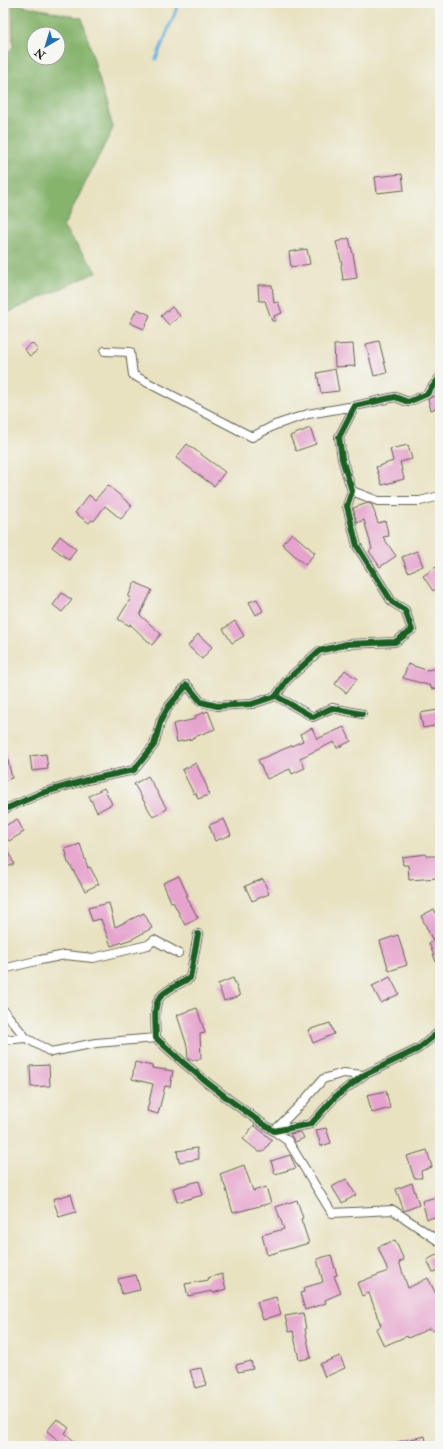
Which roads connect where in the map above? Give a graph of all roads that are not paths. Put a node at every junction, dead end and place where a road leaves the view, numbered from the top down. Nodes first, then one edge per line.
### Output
1 (105, 351) dead end
2 (440, 377) edge
3 (355, 406) junction
4 (352, 491) junction
5 (440, 496) edge
6 (276, 696) junction
7 (362, 714) dead end
8 (3, 810) edge
9 (198, 934) dead end
10 (178, 953) dead end
11 (3, 969) edge
12 (3, 1010) edge
13 (440, 1031) edge
14 (26, 1038) junction
15 (156, 1038) junction
16 (3, 1040) edge
17 (364, 1075) junction
18 (274, 1131) junction
19 (440, 1242) edge

1 - 3 street
2 - 3 street
3 - 4 street
4 - 5 street
4 - 6 street
6 - 7 street
6 - 8 street
9 - 15 street
10 - 11 street
12 - 14 street
13 - 17 street
14 - 15 street
14 - 16 street
15 - 18 street
17 - 18 street
17 - 18 street
18 - 19 street

